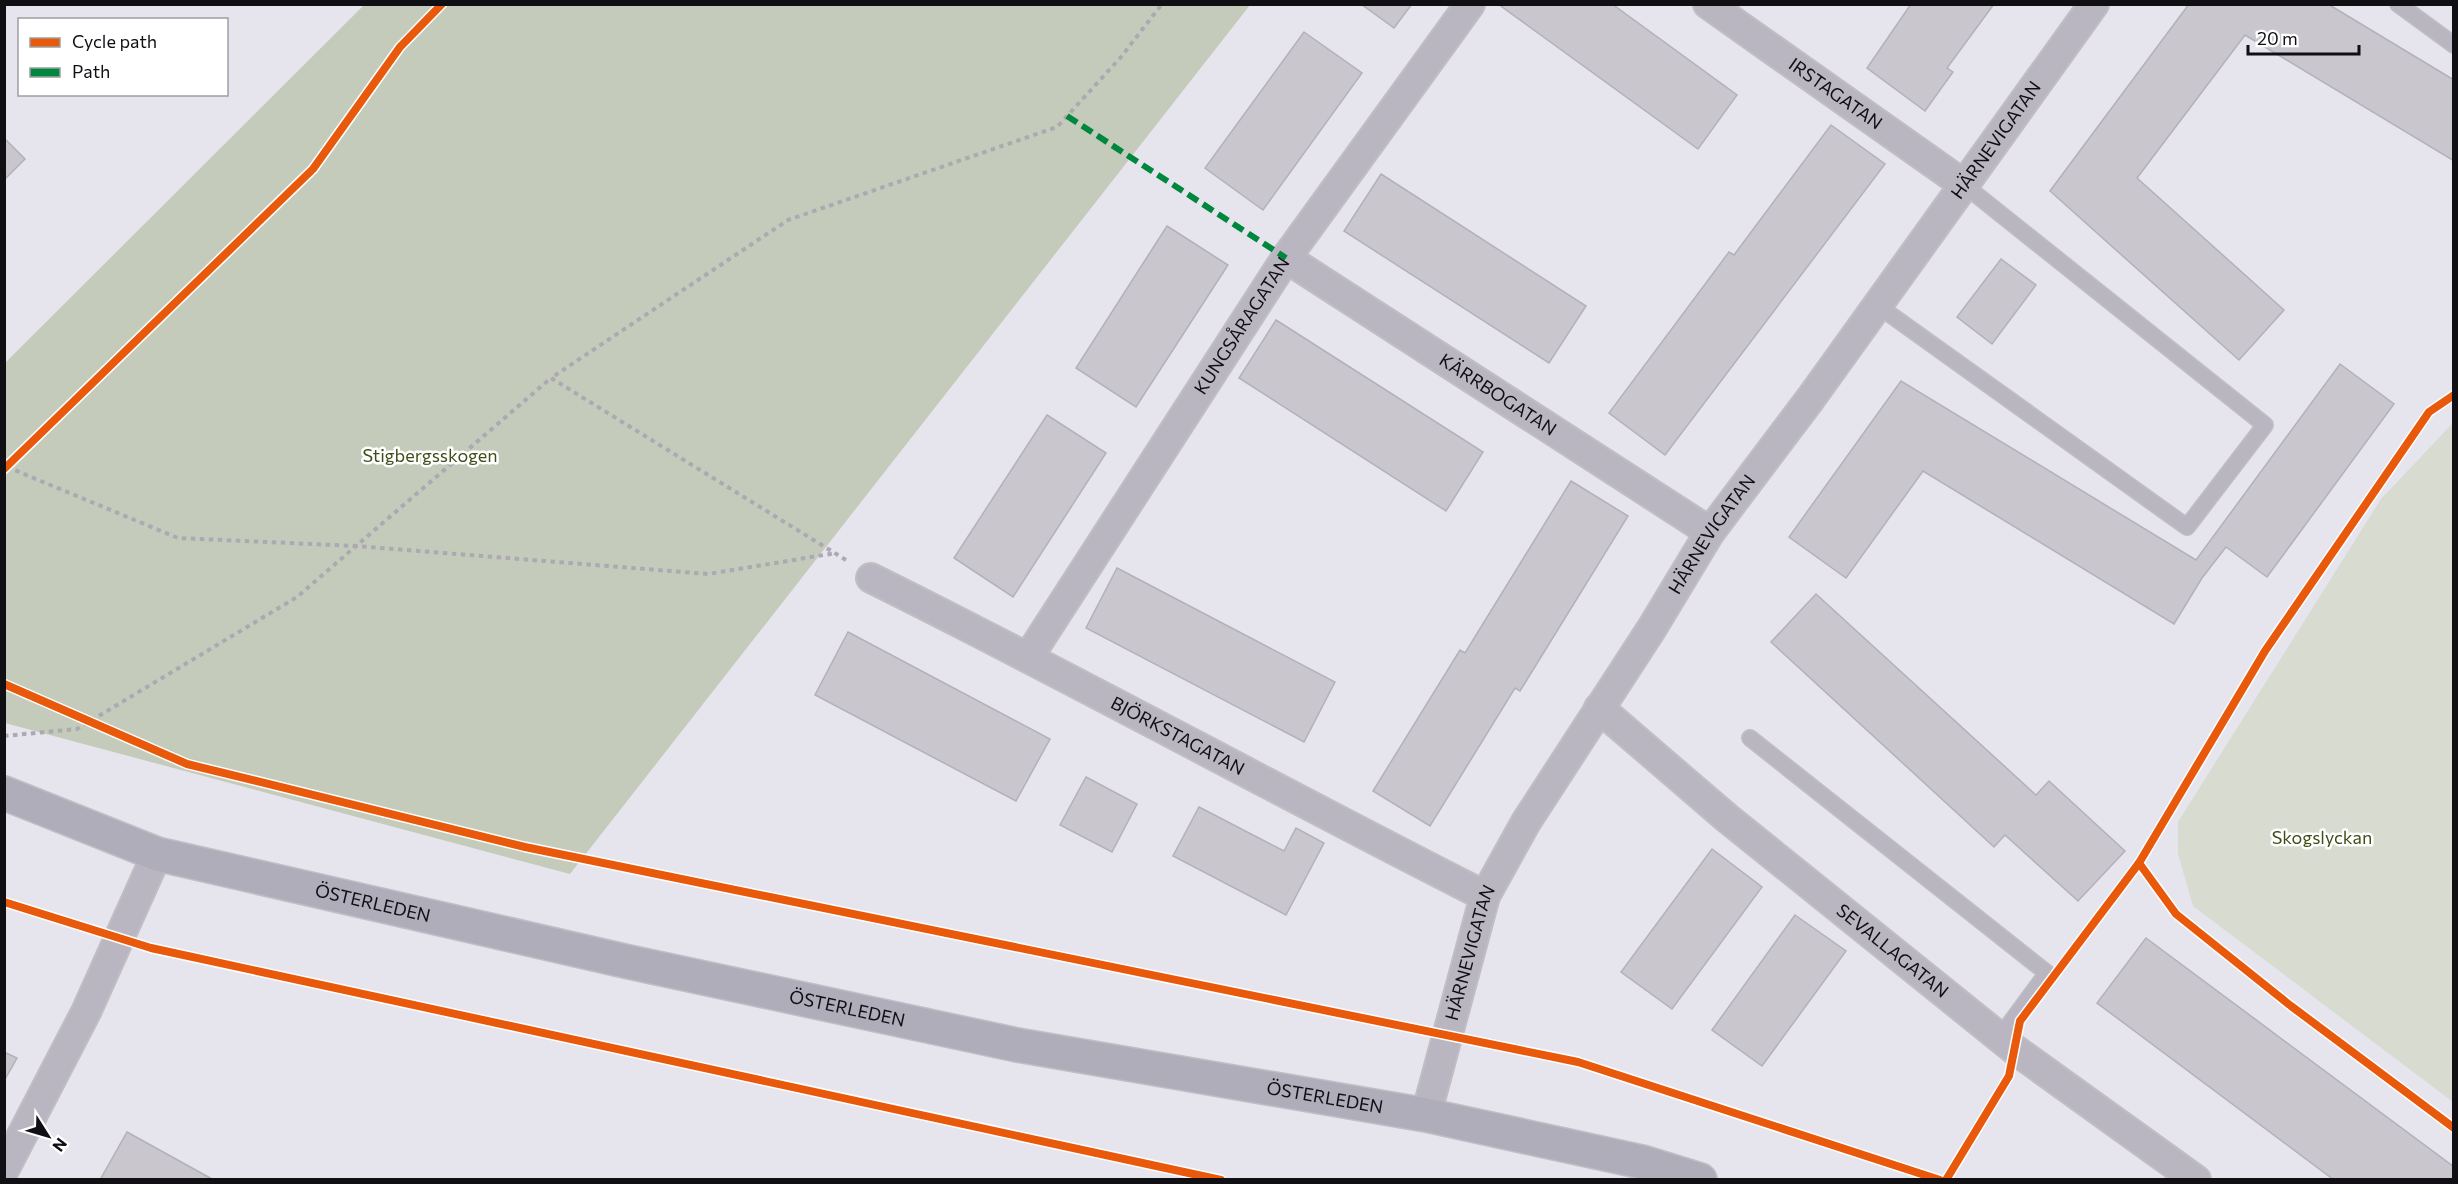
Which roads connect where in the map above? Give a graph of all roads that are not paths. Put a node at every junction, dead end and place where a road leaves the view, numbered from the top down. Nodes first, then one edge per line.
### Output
1 (1470, 4) edge
2 (1708, 4) edge
3 (2094, 4) edge
4 (2398, 4) edge
5 (2454, 45) edge
6 (1963, 184) junction
7 (1286, 258) junction
8 (1877, 305) junction
9 (1710, 532) junction
10 (871, 578) road end
11 (1029, 656) junction
12 (1599, 708) junction
13 (1750, 738) dead end
14 (4, 793) edge
15 (157, 854) junction
16 (1485, 896) junction
17 (2000, 1037) junction
18 (1426, 1114) junction
19 (4, 1170) edge
20 (1700, 1179) edge
21 (2196, 1179) edge

1 - 7 street, KUNGSÅRAGATAN
2 - 6 street, IRSTAGATAN
3 - 6 street, HÄRNEVIGATAN
4 - 5 lane
6 - 8 street, HÄRNEVIGATAN
6 - 8 lane
7 - 9 street, KÄRRBOGATAN
7 - 11 street, KUNGSÅRAGATAN
8 - 9 street, HÄRNEVIGATAN
9 - 12 street, HÄRNEVIGATAN
10 - 11 street, BJÖRKSTAGATAN
11 - 16 street, BJÖRKSTAGATAN
12 - 16 street, HÄRNEVIGATAN
12 - 17 street, SEVALLAGATAN
13 - 17 lane
14 - 15 main road, ÖSTERLEDEN
15 - 18 main road, ÖSTERLEDEN
15 - 19 street
16 - 18 street, HÄRNEVIGATAN
17 - 21 street, SEVALLAGATAN
18 - 20 main road, ÖSTERLEDEN

